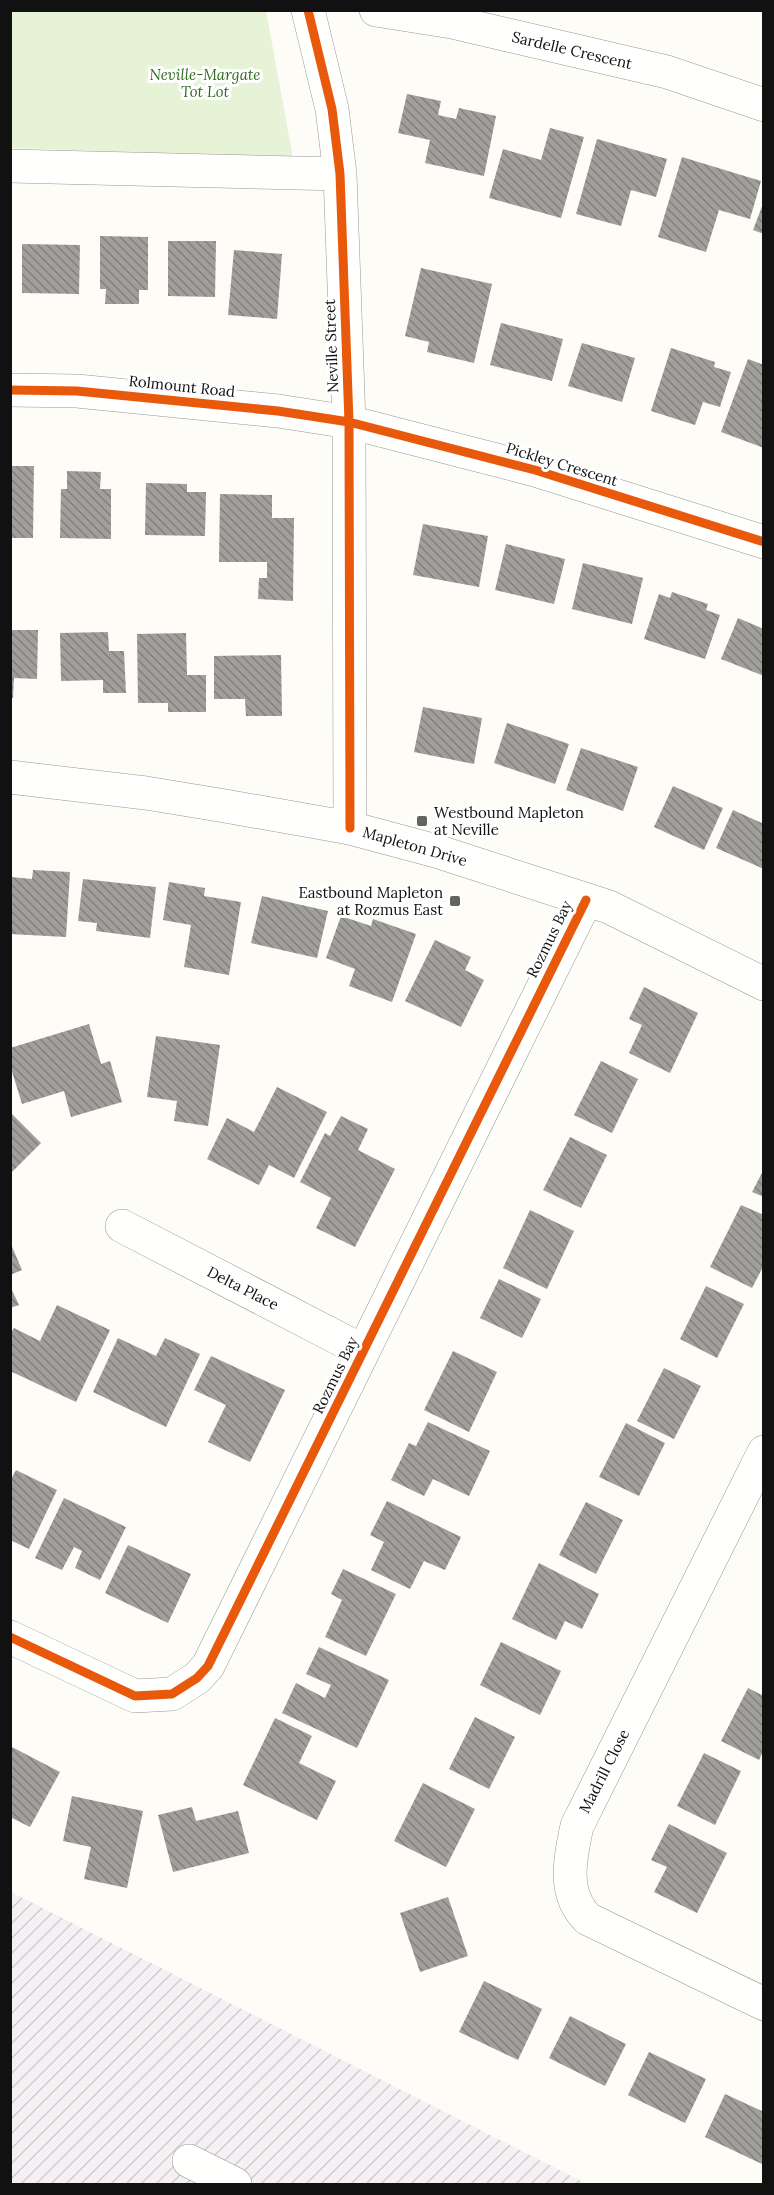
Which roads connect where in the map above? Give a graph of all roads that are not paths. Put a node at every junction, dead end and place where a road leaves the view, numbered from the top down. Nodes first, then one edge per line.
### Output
1 (376, 10) edge
2 (316, 12) edge
3 (764, 105) edge
4 (10, 166) edge
5 (340, 174) junction
6 (10, 390) edge
7 (349, 422) junction
8 (764, 542) edge
9 (10, 777) edge
10 (350, 828) junction
11 (586, 900) junction
12 (764, 984) edge
13 (122, 1226) dead end
14 (363, 1351) junction
15 (764, 1452) edge
16 (10, 1637) edge
17 (764, 2004) edge
18 (189, 2161) dead end
19 (236, 2184) edge

1 - 3 street, Sardelle Crescent
2 - 5 street, Neville Street
4 - 5 street
5 - 7 street, Neville Street
6 - 7 street, Rolmount Road
7 - 8 street, Pickley Crescent
7 - 10 street, Neville Street
9 - 10 street, Mapleton Drive
10 - 11 street, Mapleton Drive
11 - 12 street, Mapleton Drive
11 - 14 street, Rozmus Bay
13 - 14 street, Delta Place
14 - 16 street, Rozmus Bay
15 - 17 street, Madrill Close
18 - 19 street

